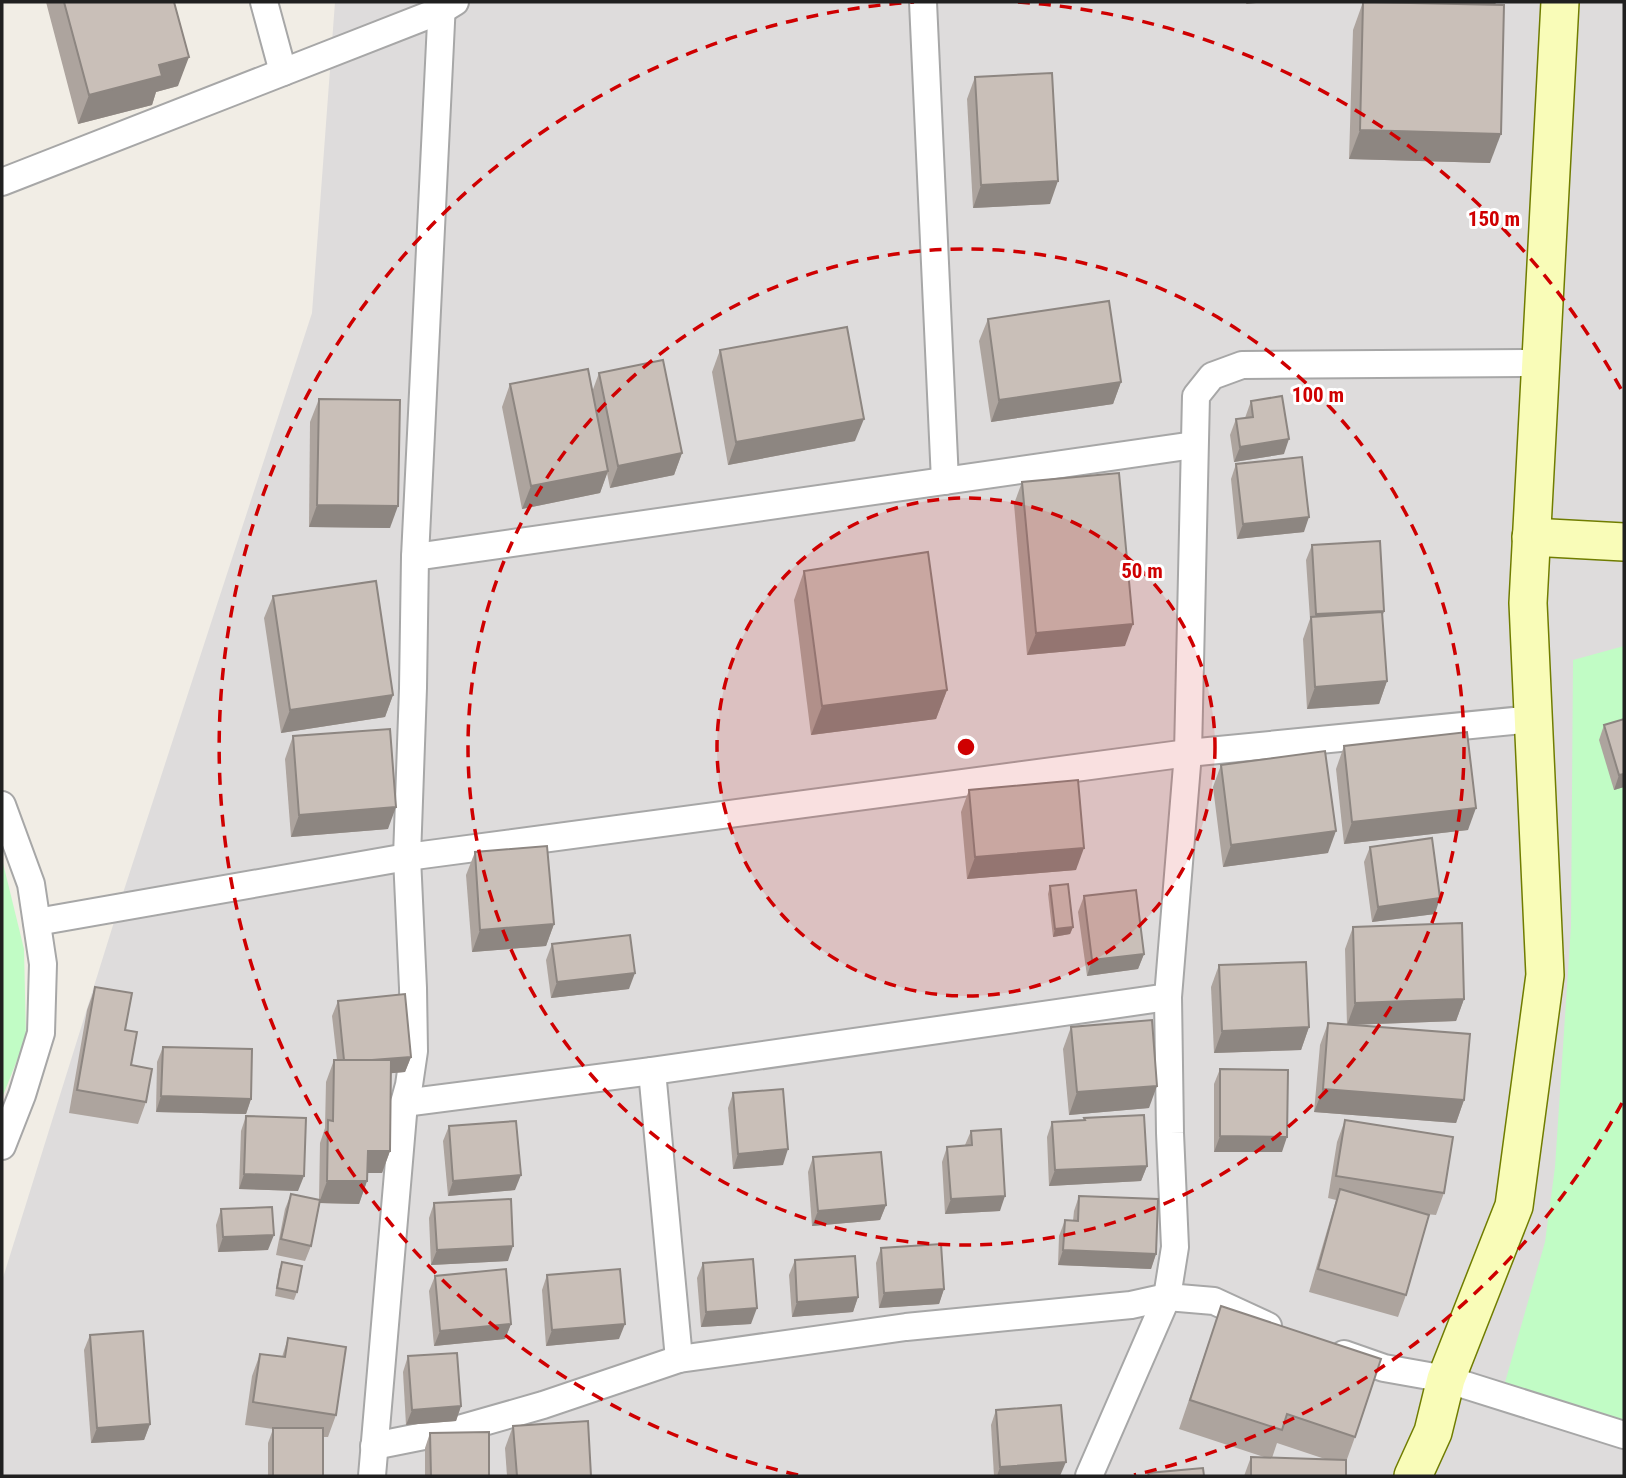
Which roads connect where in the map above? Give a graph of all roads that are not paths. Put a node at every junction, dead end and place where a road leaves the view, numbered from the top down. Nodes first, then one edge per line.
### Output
1 (264, 2) edge
2 (923, 2) edge
3 (1560, 2) edge
4 (446, 4) edge
5 (283, 72) junction
6 (2, 182) edge
7 (1541, 363) junction
8 (1194, 445) junction
9 (945, 481) junction
10 (1531, 537) junction
11 (1624, 542) edge
12 (415, 557) junction
13 (1533, 719) junction
14 (1188, 753) junction
15 (2, 805) edge
16 (407, 857) junction
17 (37, 922) junction
18 (1168, 997) junction
19 (652, 1071) junction
20 (404, 1102) junction
21 (2, 1146) edge
22 (1167, 1297) junction
23 (1290, 1334) edge
24 (1326, 1348) edge
25 (679, 1359) junction
26 (1446, 1379) junction
27 (1624, 1435) edge
28 (374, 1446) junction
29 (372, 1476) edge
30 (1089, 1476) edge
31 (1413, 1476) edge

1 - 5 street
2 - 9 street
3 - 7 main road
4 - 5 street
4 - 12 street
5 - 6 street
7 - 8 street
7 - 10 main road
8 - 9 street
8 - 14 street
9 - 12 street
10 - 11 main road
10 - 13 main road
12 - 16 street
13 - 14 street
13 - 26 main road
14 - 16 street
14 - 18 street
15 - 17 street
16 - 17 street
16 - 20 street
17 - 21 street
18 - 19 street
18 - 22 street
19 - 20 street
19 - 25 street
20 - 28 street
22 - 23 street
22 - 25 street
22 - 30 street
24 - 26 street
25 - 28 street
26 - 27 street
26 - 31 main road
28 - 29 street

